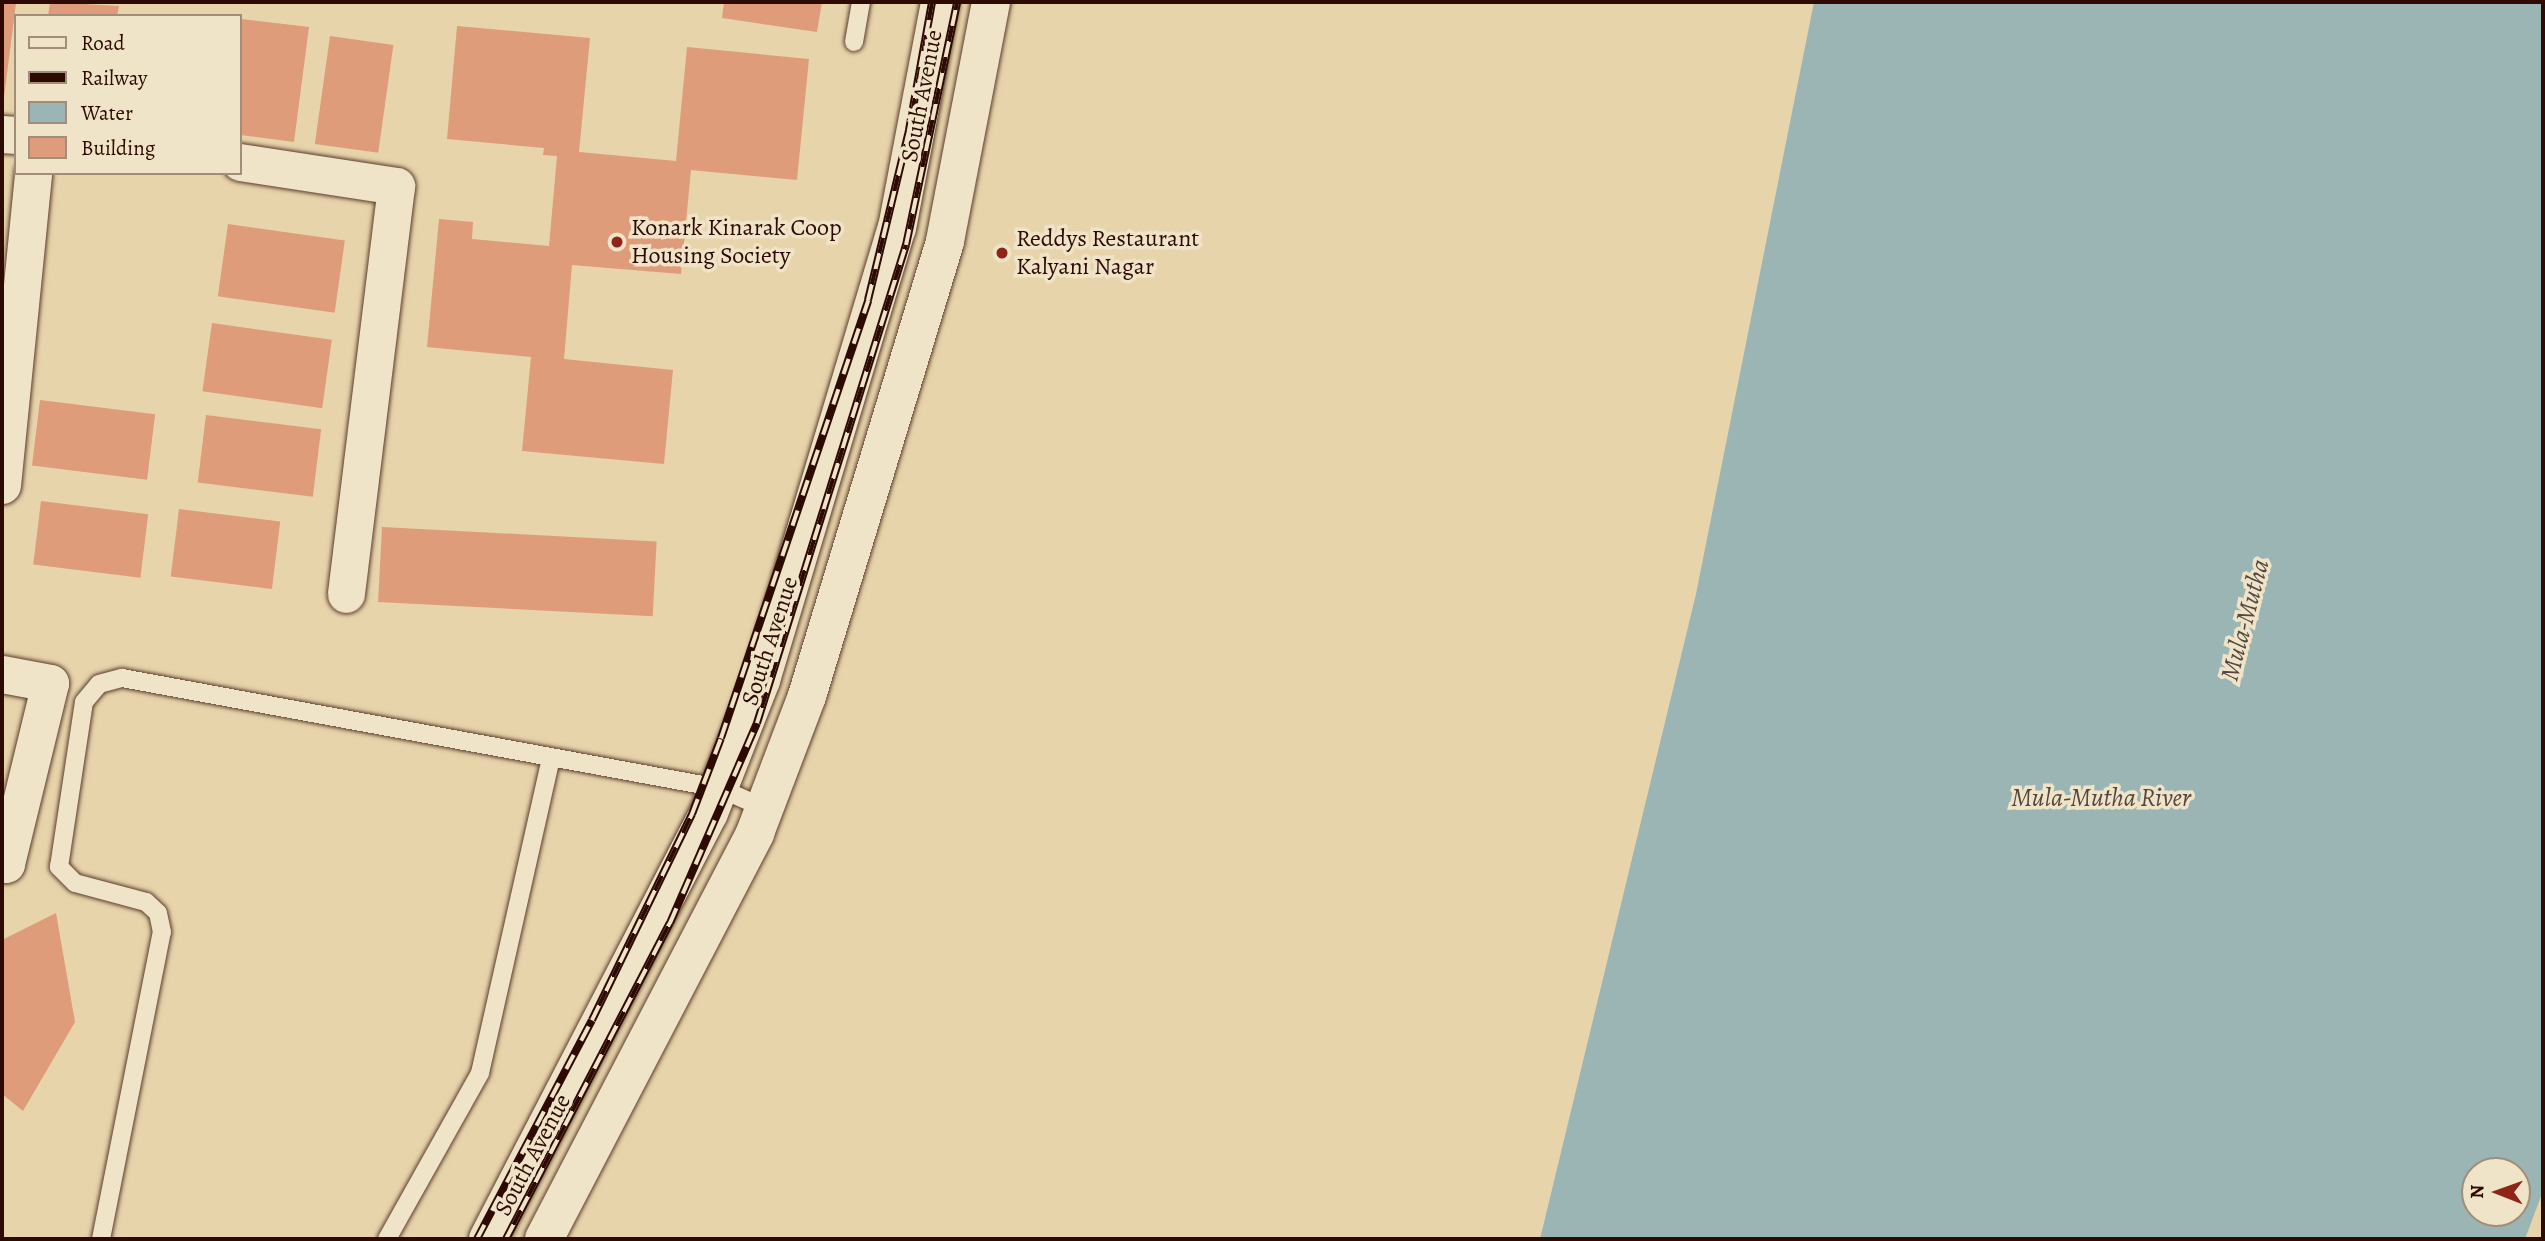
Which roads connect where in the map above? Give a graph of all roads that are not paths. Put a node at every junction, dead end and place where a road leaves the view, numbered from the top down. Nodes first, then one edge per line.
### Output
1 (861, 2) edge
2 (940, 2) edge
3 (991, 2) edge
4 (854, 42) dead end
5 (242, 162) edge
6 (33, 175) edge
7 (2, 485) edge
8 (346, 594) dead end
9 (2, 674) edge
10 (551, 759) junction
11 (719, 788) junction
12 (764, 808) junction
13 (2, 863) edge
14 (101, 1239) edge
15 (387, 1239) edge
16 (488, 1239) edge
17 (544, 1239) edge

1 - 4 lane
2 - 11 main road, South Avenue
3 - 12 main road, South Avenue
5 - 8 street
6 - 7 street
9 - 13 street
10 - 11 lane
10 - 14 lane
10 - 15 lane
11 - 12 lane
11 - 16 main road, South Avenue
12 - 17 main road, South Avenue

